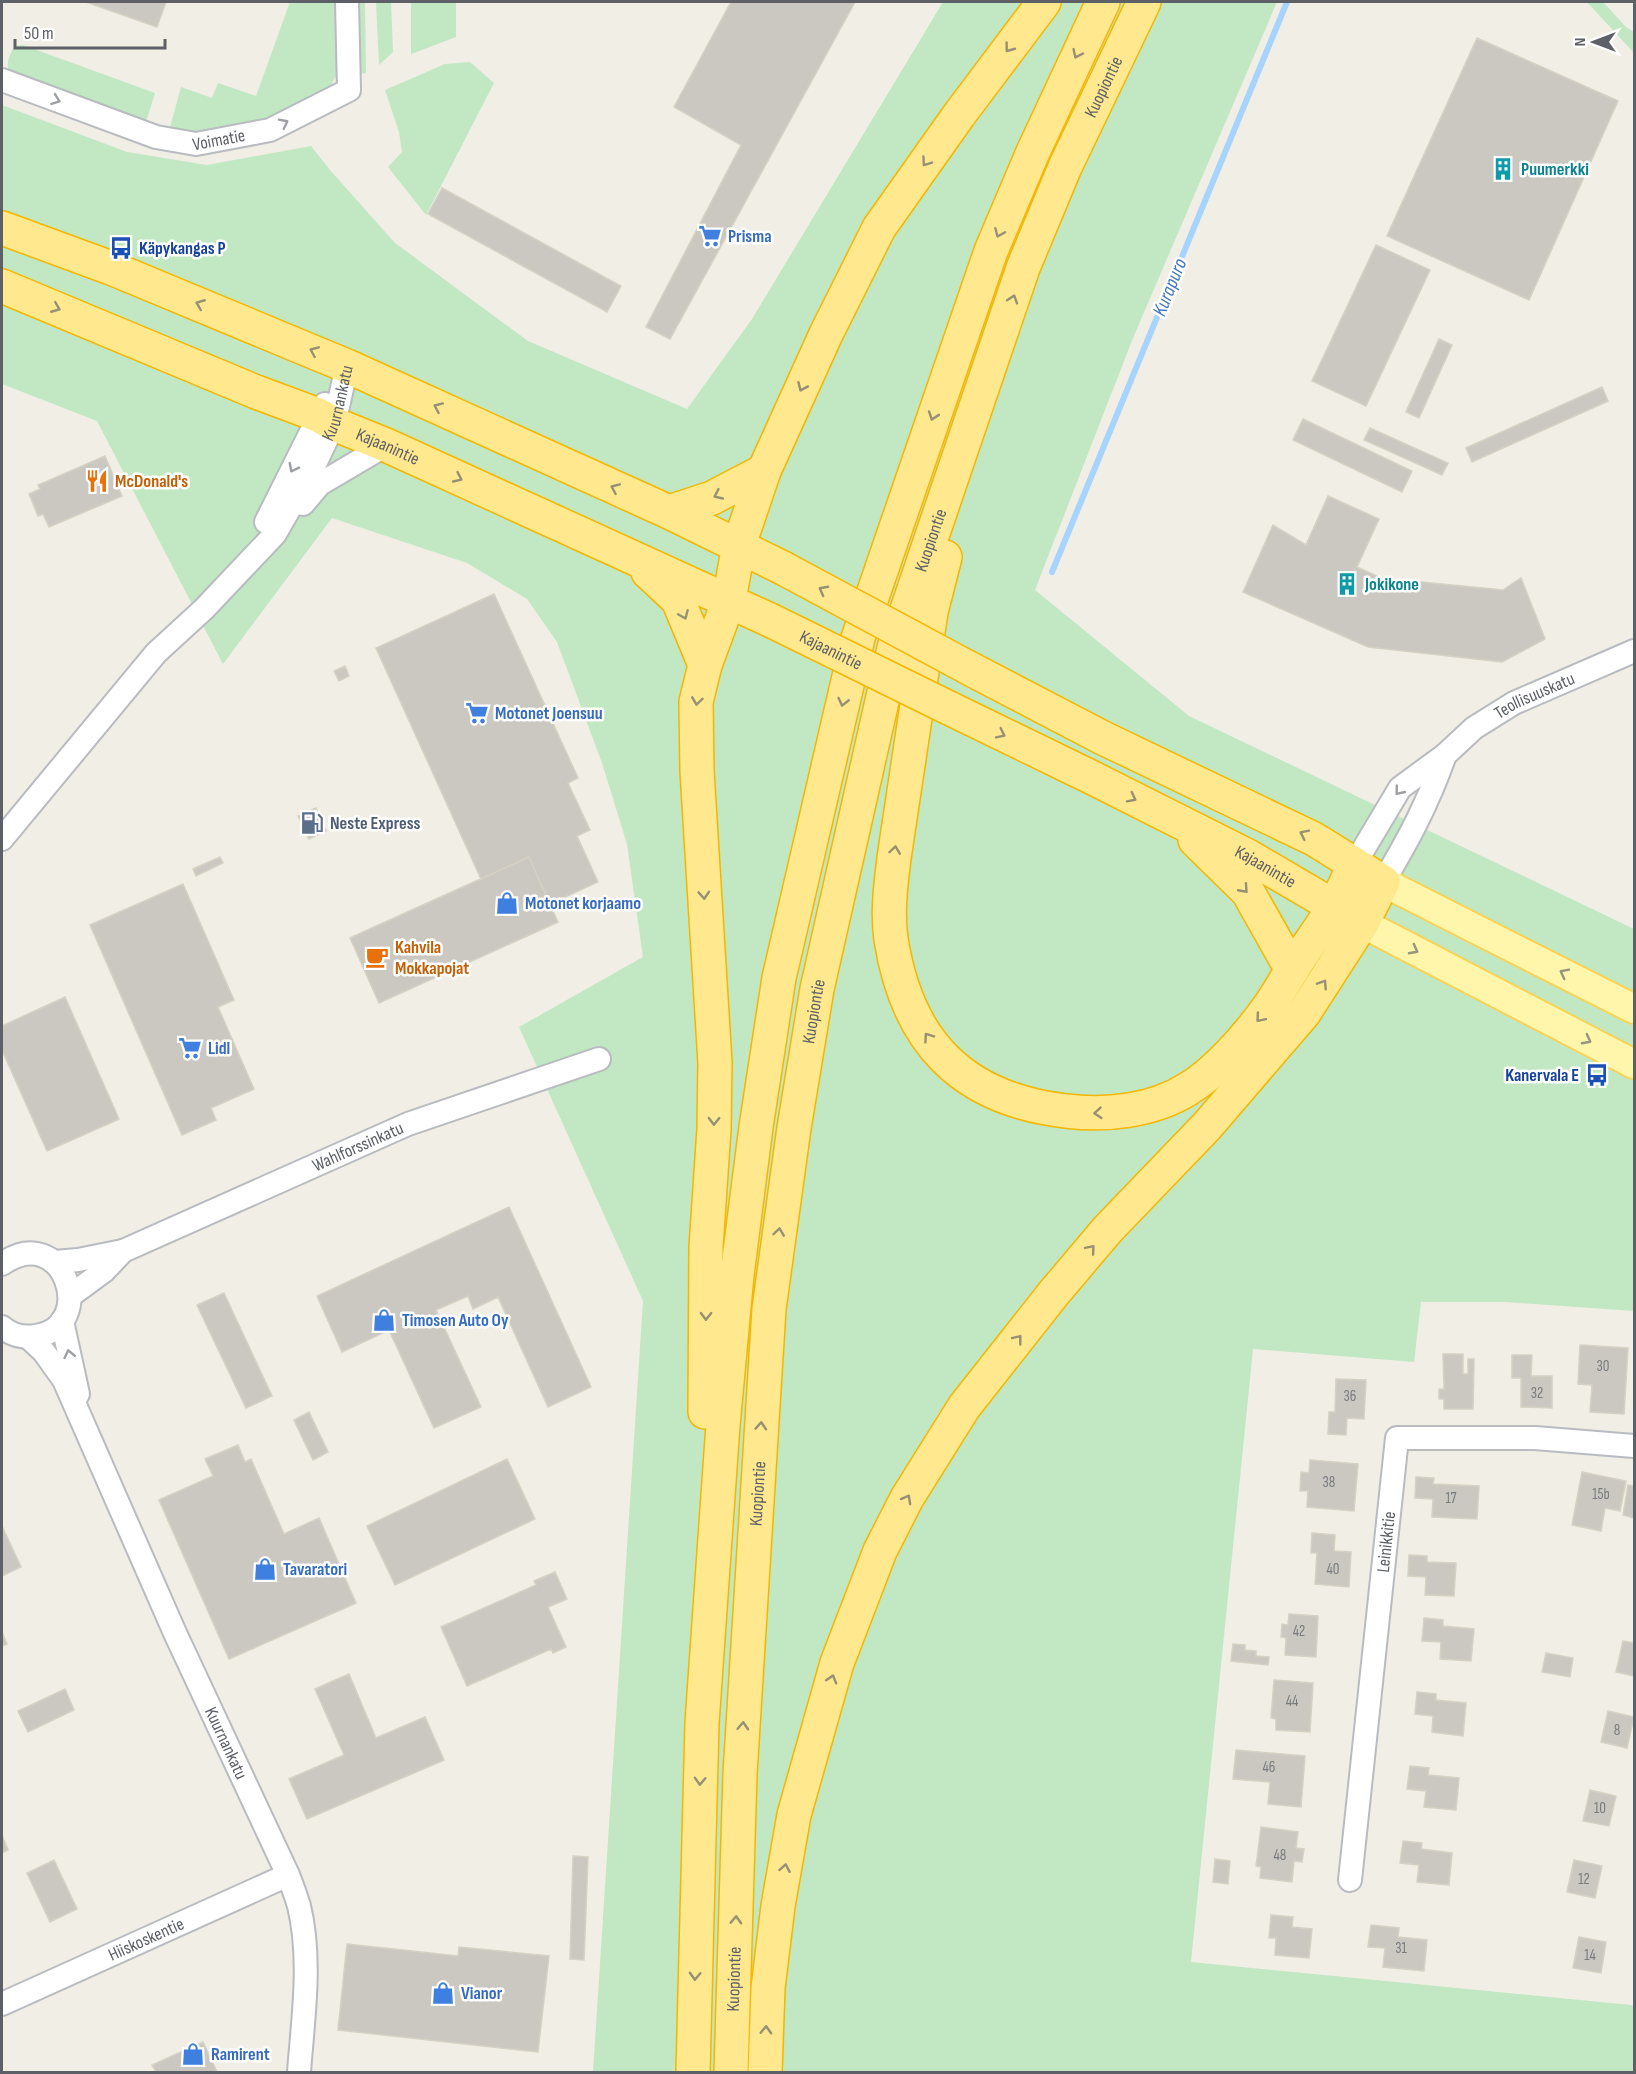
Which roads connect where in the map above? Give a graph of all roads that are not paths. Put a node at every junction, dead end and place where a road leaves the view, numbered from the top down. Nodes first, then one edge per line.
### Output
1 (347, 2) edge
2 (1044, 2) edge
3 (1103, 2) edge
4 (1144, 2) edge
5 (2, 80) edge
6 (2, 228) edge
7 (2, 286) edge
8 (995, 355) junction
9 (347, 366) junction
10 (326, 420) junction
11 (386, 445) junction
12 (764, 471) junction
13 (669, 512) junction
14 (275, 534) junction
15 (739, 545) junction
16 (631, 557) junction
17 (229, 582) junction
18 (729, 600) junction
19 (1635, 651) edge
20 (705, 665) junction
21 (1445, 755) junction
22 (1172, 818) junction
23 (2, 839) edge
24 (1354, 865) junction
25 (1383, 882) junction
26 (1334, 906) junction
27 (1362, 922) junction
28 (1292, 970) junction
29 (1635, 1009) edge
30 (599, 1059) dead end
31 (1635, 1064) edge
32 (123, 1251) junction
33 (2, 1262) edge
34 (54, 1262) junction
35 (70, 1296) junction
36 (62, 1321) junction
37 (2, 1327) edge
38 (28, 1337) junction
39 (85, 1428) junction
40 (1635, 1446) edge
41 (702, 1722) junction
42 (288, 1875) junction
43 (1350, 1880) dead end
44 (2, 2004) edge
45 (731, 2068) edge
46 (299, 2073) edge
47 (693, 2073) edge
48 (765, 2073) edge

5 -> 1 street, Voimatie
2 -> 12 highway
3 -> 41 highway, Kuopiontie
8 -> 4 highway, Kuopiontie
9 -> 6 highway
7 -> 10 highway, Kajaanintie
28 -> 8 highway
45 -> 8 highway, Kuopiontie
9 - 10 street, Kuurnankatu
13 -> 9 highway
10 - 11 highway, Kajaanintie
10 - 14 street, Kuurnankatu
10 -> 17 street, Kuurnankatu
11 - 14 street
11 -> 16 highway, Kajaanintie
12 -> 13 highway
12 - 15 highway
13 - 15 highway
14 - 17 street, Kuurnankatu
15 - 18 highway
24 -> 15 highway, bridge
16 - 18 highway, Kajaanintie
16 -> 20 highway
17 - 23 street, Kuurnankatu
18 - 20 highway
18 -> 22 highway, Kajaanintie, bridge
19 - 21 street, Teollisuuskatu
20 -> 41 highway
21 -> 24 street, Teollisuuskatu
21 - 25 street, Teollisuuskatu
22 - 26 highway, Kajaanintie
22 -> 28 highway
24 - 25 highway
24 - 26 highway
25 - 27 highway
29 -> 25 main road
26 - 27 highway, Kajaanintie
26 - 28 highway
27 -> 31 main road, Kajaanintie
48 -> 27 highway
30 - 32 street, Wahlforssinkatu
32 - 34 street, Wahlforssinkatu
32 - 35 street, Wahlforssinkatu
33 - 34 street
34 - 35 street
35 - 36 street
36 - 38 street
39 -> 36 street, Kuurnankatu
37 - 38 street
38 - 39 street, Kuurnankatu
39 - 42 street, Kuurnankatu
40 - 43 street, Leinikkitie
41 -> 47 highway, Kuopiontie
42 - 44 street, Hiiskoskentie
42 - 46 street, Kuurnankatu

